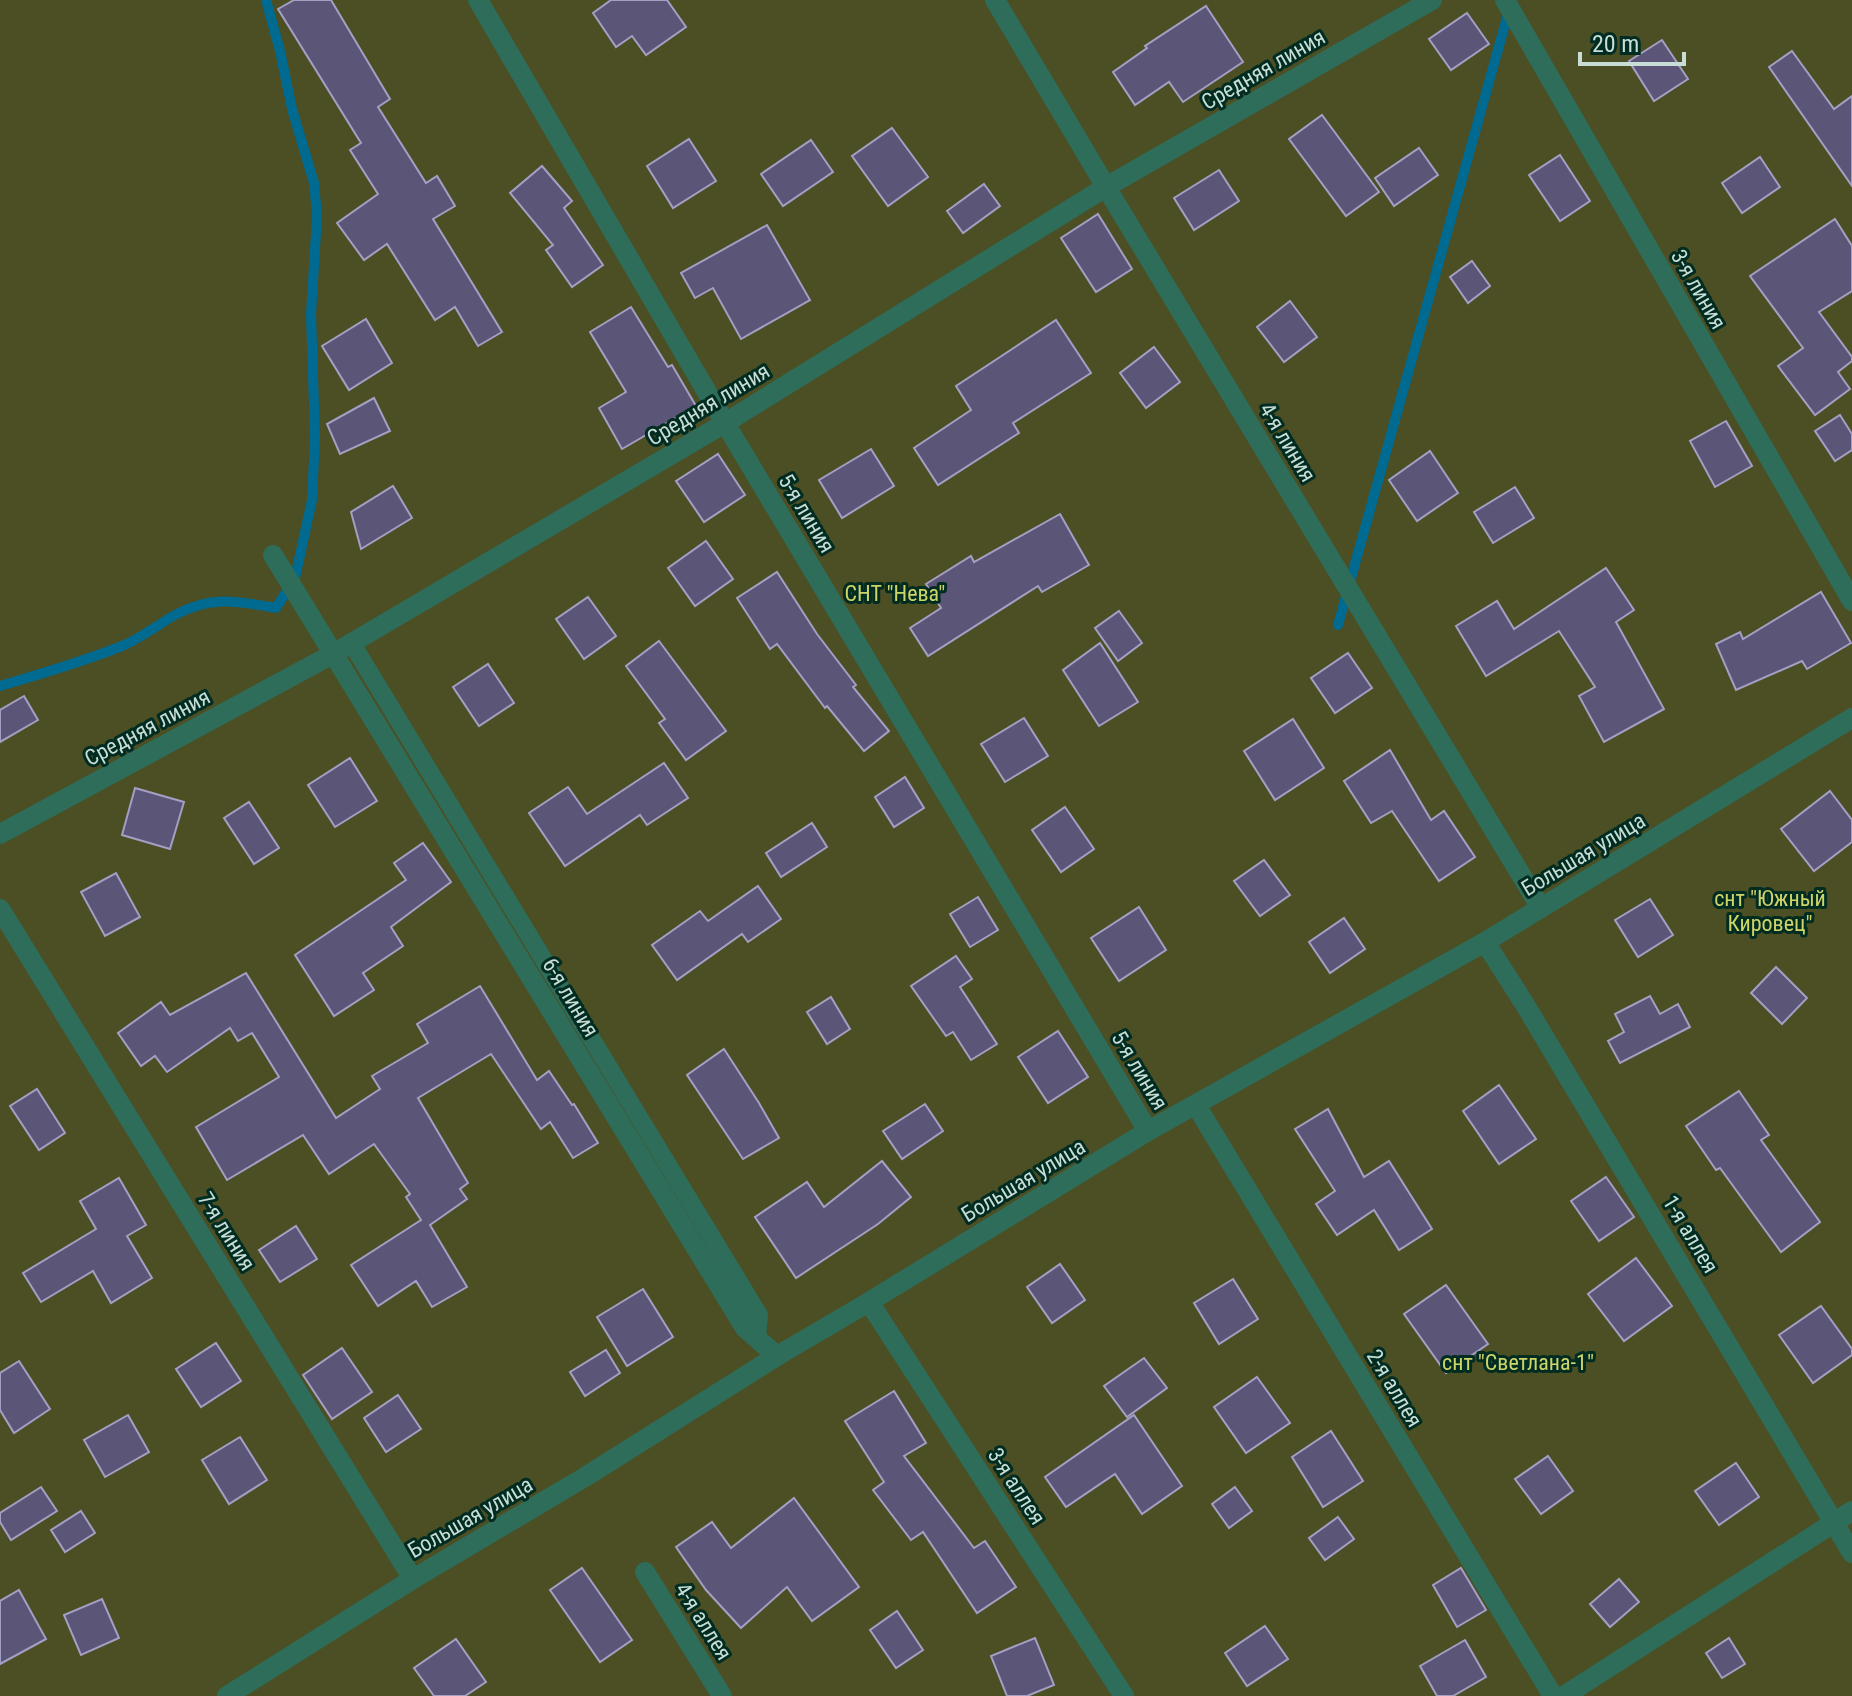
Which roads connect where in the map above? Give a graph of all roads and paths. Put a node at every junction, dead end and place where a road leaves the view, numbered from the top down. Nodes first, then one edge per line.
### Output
1 (478, 0) edge
2 (995, 0) edge
3 (1432, 0) edge
4 (1505, 0) edge
5 (1106, 187) junction
6 (725, 423) junction
7 (276, 560) dead end
8 (1852, 601) edge
9 (351, 642) junction
10 (333, 654) junction
11 (1852, 718) edge
12 (0, 834) edge
13 (1541, 908) junction
14 (0, 909) edge
15 (1485, 942) junction
16 (1196, 1105) junction
17 (1148, 1131) junction
18 (869, 1302) junction
19 (757, 1338) junction
20 (777, 1356) junction
21 (1844, 1517) edge
22 (1852, 1553) edge
23 (645, 1572) dead end
24 (413, 1579) junction
25 (227, 1696) edge
26 (722, 1696) edge
27 (1124, 1696) edge
28 (1553, 1696) edge
29 (1564, 1696) edge

1 - 6 street, 5-я линия
2 - 5 street, 4-я линия
3 - 5 street, Средняя линия
4 - 8 street, 3-я линия
5 - 6 street, Средняя линия
5 - 13 street, 4-я линия
6 - 9 street, Средняя линия
6 - 17 street, 5-я линия
7 - 10 street, 6-я линия
9 - 10 street, Средняя линия
9 - 19 lane
10 - 12 street, Средняя линия
10 - 19 street, 6-я линия
11 - 13 street, Большая улица
13 - 15 street, Большая улица
14 - 24 street, 7-я линия
15 - 16 street, Большая улица
15 - 21 street, 1-я аллея
16 - 17 street, Большая улица
16 - 28 street, 2-я аллея
17 - 18 street, Большая улица
18 - 20 street, Большая улица
18 - 27 street, 3-я аллея
19 - 20 street, 6-я линия
20 - 24 street, Большая улица
21 - 22 street, 1-я аллея
21 - 29 street
23 - 26 street, 4-я аллея
24 - 25 street, Большая улица

